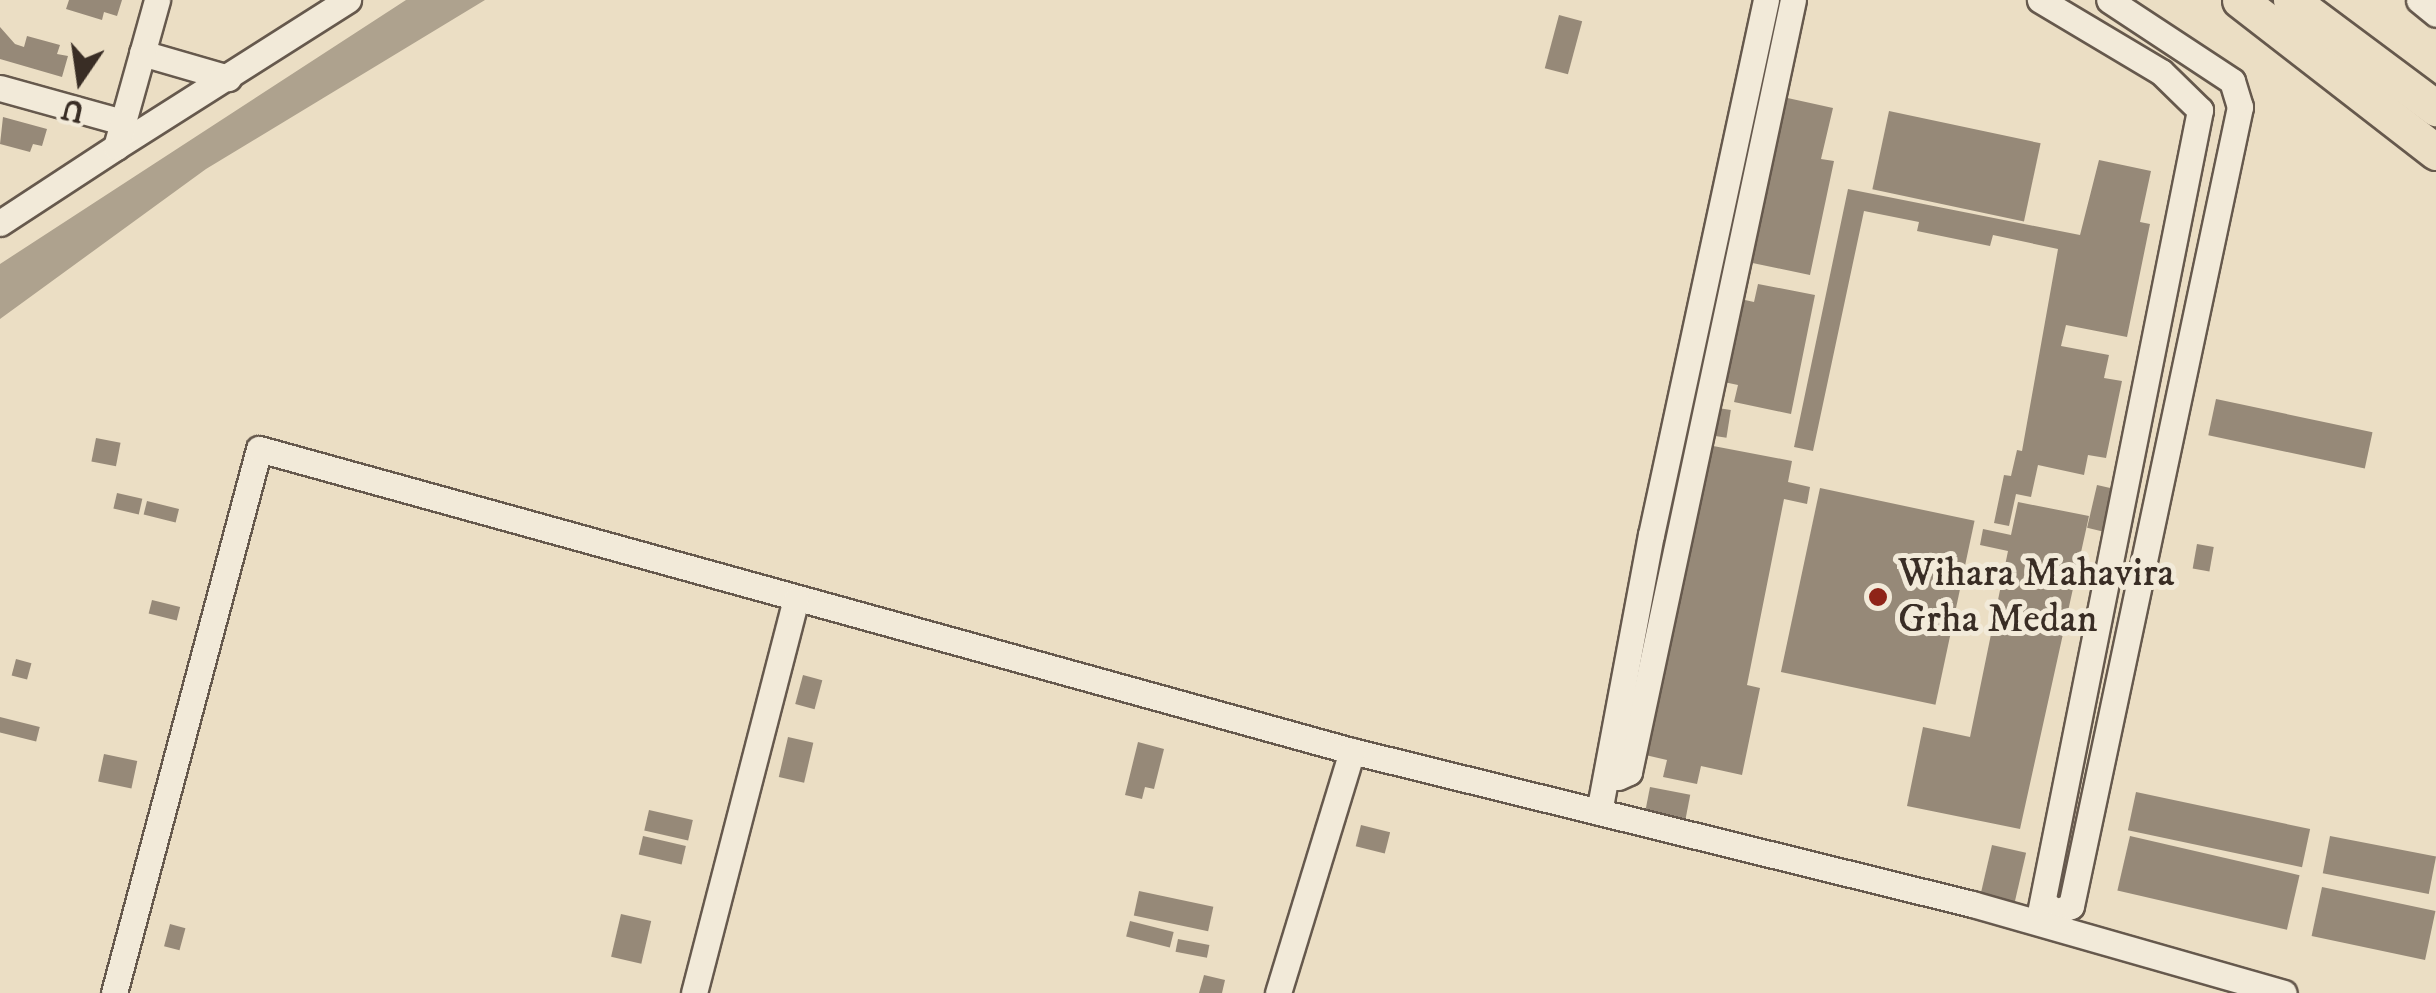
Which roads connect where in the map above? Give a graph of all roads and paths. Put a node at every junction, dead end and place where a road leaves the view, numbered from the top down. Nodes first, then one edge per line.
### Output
1 (157, 0) edge
2 (348, 0) edge
3 (1766, 0) edge
4 (1793, 0) edge
5 (2040, 0) edge
6 (2109, 0) edge
7 (2240, 0) edge
8 (2291, 0) edge
9 (2419, 0) edge
10 (2436, 14) edge
11 (142, 53) junction
12 (2196, 54) junction
13 (228, 78) junction
14 (2178, 83) junction
15 (0, 88) edge
16 (2436, 108) edge
17 (119, 134) junction
18 (2436, 152) edge
19 (3, 219) edge
20 (1680, 408) junction
21 (1706, 413) junction
22 (2122, 502) junction
23 (2151, 508) junction
24 (796, 600) junction
25 (1352, 751) junction
26 (1618, 770) junction
27 (1609, 814) junction
28 (2040, 913) junction
29 (2068, 918) junction
30 (114, 993) edge
31 (694, 993) edge
32 (1278, 993) edge
33 (2284, 993) edge

1 - 11 street
2 - 13 street
3 - 20 street
4 - 21 street
5 - 14 street
6 - 12 street
7 - 18 highway
8 - 16 highway
9 - 10 street
11 - 13 street
11 - 17 street
12 - 14 street
12 - 23 street
13 - 17 street
14 - 22 street
15 - 17 street
17 - 19 street
20 - 21 street
20 - 26 street
21 - 26 street
22 - 23 street
22 - 28 street
23 - 29 street
24 - 25 street
24 - 30 street
24 - 31 street
25 - 27 street
25 - 32 street
26 - 27 street
27 - 28 street
28 - 29 street
29 - 33 street

